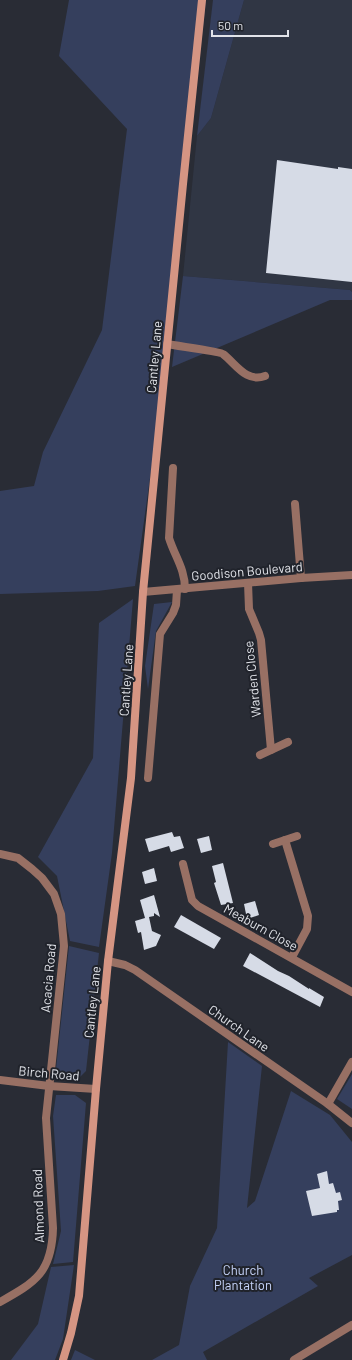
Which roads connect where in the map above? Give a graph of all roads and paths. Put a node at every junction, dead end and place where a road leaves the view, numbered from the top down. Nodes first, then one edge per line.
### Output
1 (202, 0) edge
2 (168, 344) junction
3 (265, 376) dead end
4 (173, 468) dead end
5 (295, 504) dead end
6 (352, 575) edge
7 (301, 578) junction
8 (248, 583) junction
9 (181, 590) junction
10 (144, 592) junction
11 (288, 742) dead end
12 (271, 750) junction
13 (260, 755) dead end
14 (148, 778) dead end
15 (297, 836) dead end
16 (285, 840) junction
17 (273, 844) dead end
18 (0, 854) edge
19 (183, 864) dead end
20 (292, 957) junction
21 (108, 961) junction
22 (352, 992) edge
23 (352, 1062) edge
24 (0, 1080) edge
25 (49, 1086) junction
26 (96, 1089) junction
27 (328, 1104) junction
28 (352, 1123) edge
29 (0, 1302) edge
30 (352, 1325) edge
31 (63, 1360) edge
32 (294, 1360) edge

1 - 2 main road, Cantley Lane
2 - 3 street
2 - 10 main road, Cantley Lane
4 - 9 street
5 - 7 street
6 - 7 street, Goodison Boulevard
7 - 8 street, Goodison Boulevard
8 - 9 street, Goodison Boulevard
8 - 12 street, Warden Close
9 - 10 street, Goodison Boulevard
9 - 14 street
10 - 21 main road, Cantley Lane
11 - 12 street
12 - 13 street
15 - 16 street
16 - 17 street
16 - 20 street
18 - 25 street, Acacia Road
19 - 20 street, Meaburn Close
20 - 22 street, Meaburn Close
21 - 26 main road, Cantley Lane
21 - 27 street, Church Lane
23 - 27 street
24 - 25 street, Birch Road
25 - 26 street, Birch Road
25 - 29 street, Almond Road
26 - 31 main road, Cantley Lane
27 - 28 street, Church Lane
30 - 32 street

